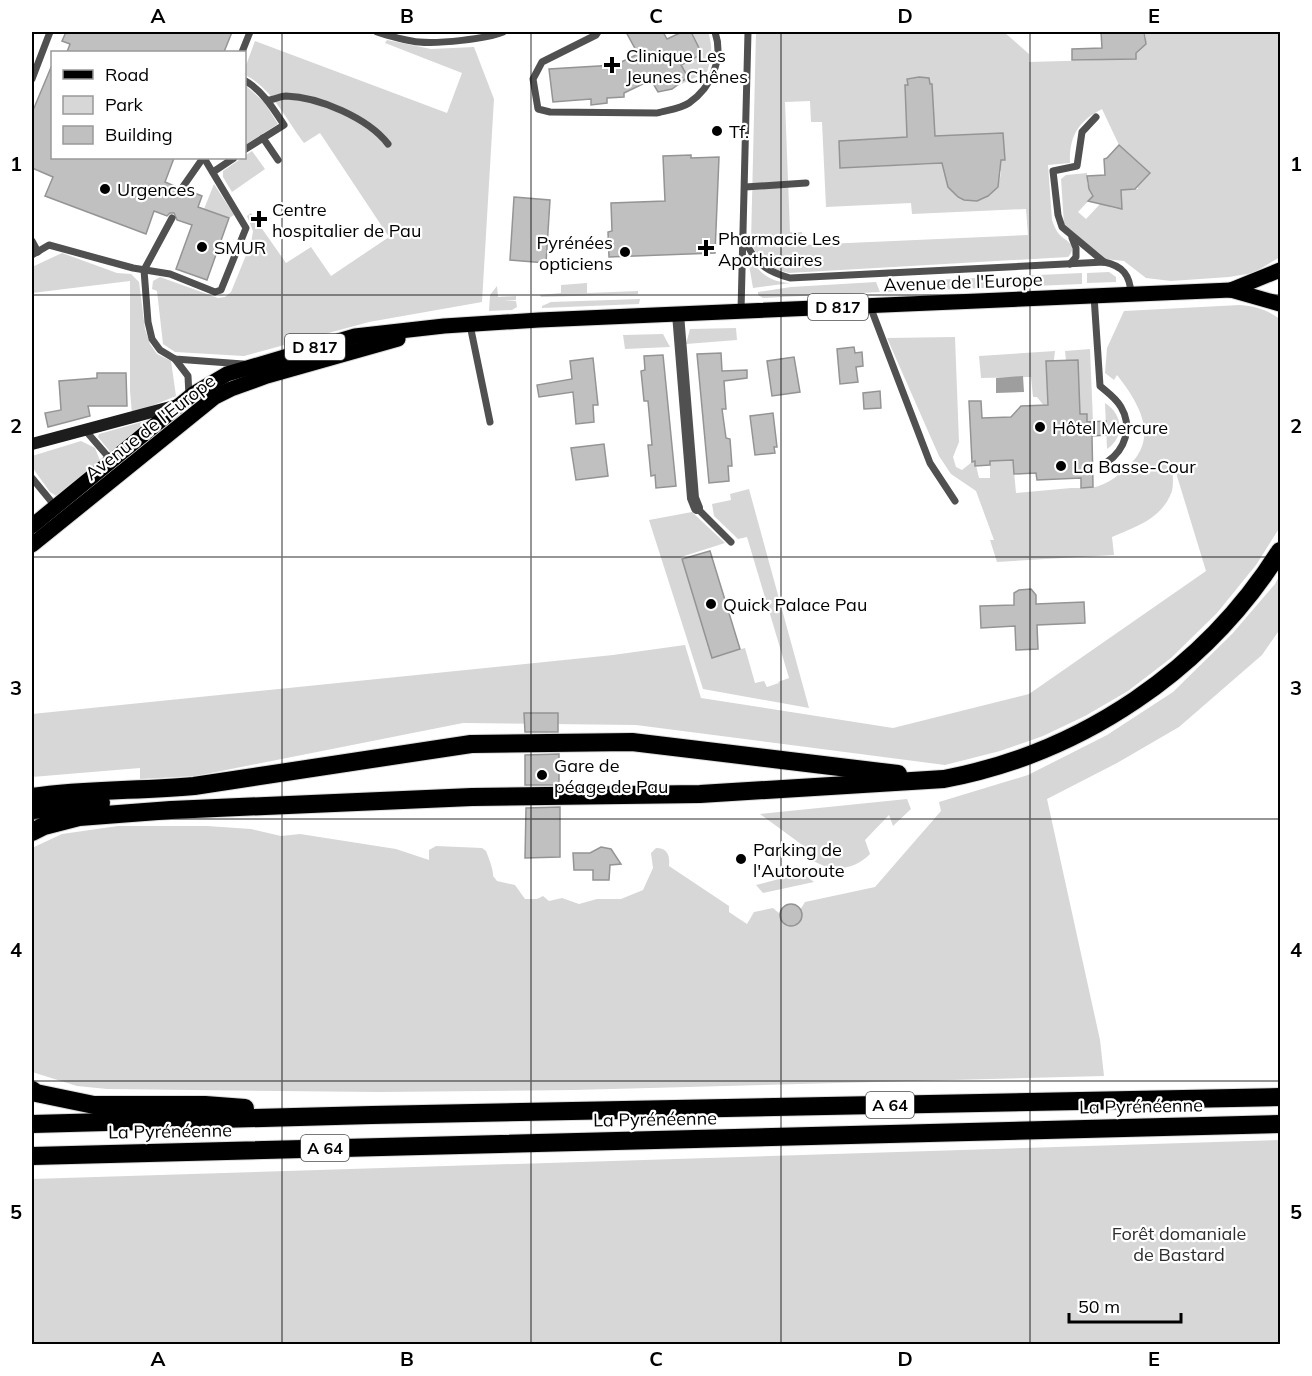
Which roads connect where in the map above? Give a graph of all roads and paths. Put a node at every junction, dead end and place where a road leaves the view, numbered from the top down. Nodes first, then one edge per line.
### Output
1 (50, 32) edge
2 (250, 32) edge
3 (377, 32) edge
4 (503, 32) edge
5 (598, 32) edge
6 (715, 32) edge
7 (748, 32) edge
8 (243, 51) edge
9 (32, 79) edge
10 (246, 81) edge
11 (268, 100) junction
12 (1096, 117) dead end
13 (263, 138) junction
14 (388, 144) dead end
15 (246, 149) edge
16 (202, 159) edge
17 (204, 159) edge
18 (232, 159) edge
19 (278, 160) dead end
20 (213, 172) junction
21 (806, 183) dead end
22 (744, 187) junction
23 (182, 188) dead end
24 (172, 218) dead end
25 (743, 236) junction
26 (1071, 236) junction
27 (32, 242) edge
28 (35, 254) edge
29 (1104, 262) junction
30 (1070, 264) junction
31 (144, 270) junction
32 (1281, 270) edge
33 (1232, 290) junction
34 (1131, 294) junction
35 (1094, 296) junction
36 (1281, 304) edge
37 (870, 306) junction
38 (741, 311) junction
39 (678, 314) junction
40 (470, 325) junction
41 (444, 326) junction
42 (175, 359) junction
43 (252, 365) junction
44 (184, 401) junction
45 (490, 422) dead end
46 (85, 430) junction
47 (32, 444) edge
48 (111, 460) junction
49 (1107, 462) dead end
50 (32, 478) edge
51 (112, 481) junction
52 (955, 501) dead end
53 (55, 506) junction
54 (697, 508) joint
55 (76, 510) junction
56 (32, 526) edge
57 (731, 542) dead end
58 (32, 544) edge
59 (1281, 551) edge
60 (944, 779) junction
61 (163, 789) junction
62 (32, 797) edge
63 (142, 801) junction
64 (32, 810) edge
65 (171, 810) junction
66 (32, 832) edge
67 (32, 1090) edge
68 (1281, 1097) edge
69 (372, 1115) junction
70 (32, 1124) edge
71 (1281, 1124) edge
72 (32, 1156) edge

1 - 9 lane
2 - 8 lane
3 - 4 lane
5 - 6 lane
7 - 22 lane
10 - 11 lane
11 - 13 lane
11 - 14 lane
12 - 26 lane
13 - 15 lane
13 - 19 lane
16 - 23 lane
17 - 20 lane
18 - 20 lane
20 - 31 lane
21 - 22 lane
22 - 25 lane
24 - 31 lane
25 - 30 lane
25 - 38 lane
26 - 29 lane
26 - 30 lane
27 - 28 lane
28 - 31 lane
29 - 30 lane
29 - 34 lane
31 - 42 lane
32 - 33 main road, Avenue de l'Europe / D 817
33 - 34 main road, Avenue de l'Europe / D 817
33 - 36 main road, Avenue de l'Europe / D 817
34 - 35 main road, Avenue de l'Europe / D 817
35 - 37 main road, Avenue de l'Europe / D 817
35 - 49 lane
37 - 38 main road, Avenue de l'Europe / D 817
37 - 52 lane
38 - 39 main road, Avenue de l'Europe / D 817
39 - 40 main road, Avenue de l'Europe / D 817
39 - 54 street
40 - 41 main road, Avenue de l'Europe / D 817
40 - 45 lane
41 - 43 main road, Avenue de l'Europe / D 817
41 - 51 main road, Avenue de l'Europe / D 817
42 - 43 lane
42 - 44 lane
43 - 44 main road, Avenue de l'Europe / D 817
44 - 46 street
44 - 48 main road, Avenue de l'Europe / D 817
46 - 47 street
46 - 48 lane
48 - 51 lane
48 - 53 main road, Avenue de l'Europe / D 817
50 - 53 lane
51 - 55 main road, Avenue de l'Europe / D 817
53 - 55 lane
53 - 56 main road, Avenue de l'Europe / D 817
54 - 57 lane
55 - 58 main road, Avenue de l'Europe / D 817
59 - 60 highway
60 - 61 highway
60 - 65 highway
61 - 62 highway
61 - 63 highway
63 - 64 highway
63 - 65 highway
65 - 66 highway
67 - 69 highway
68 - 69 highway, La Pyrénéenne / A 64
69 - 70 highway, La Pyrénéenne / A 64
71 - 72 highway, La Pyrénéenne / A 64

